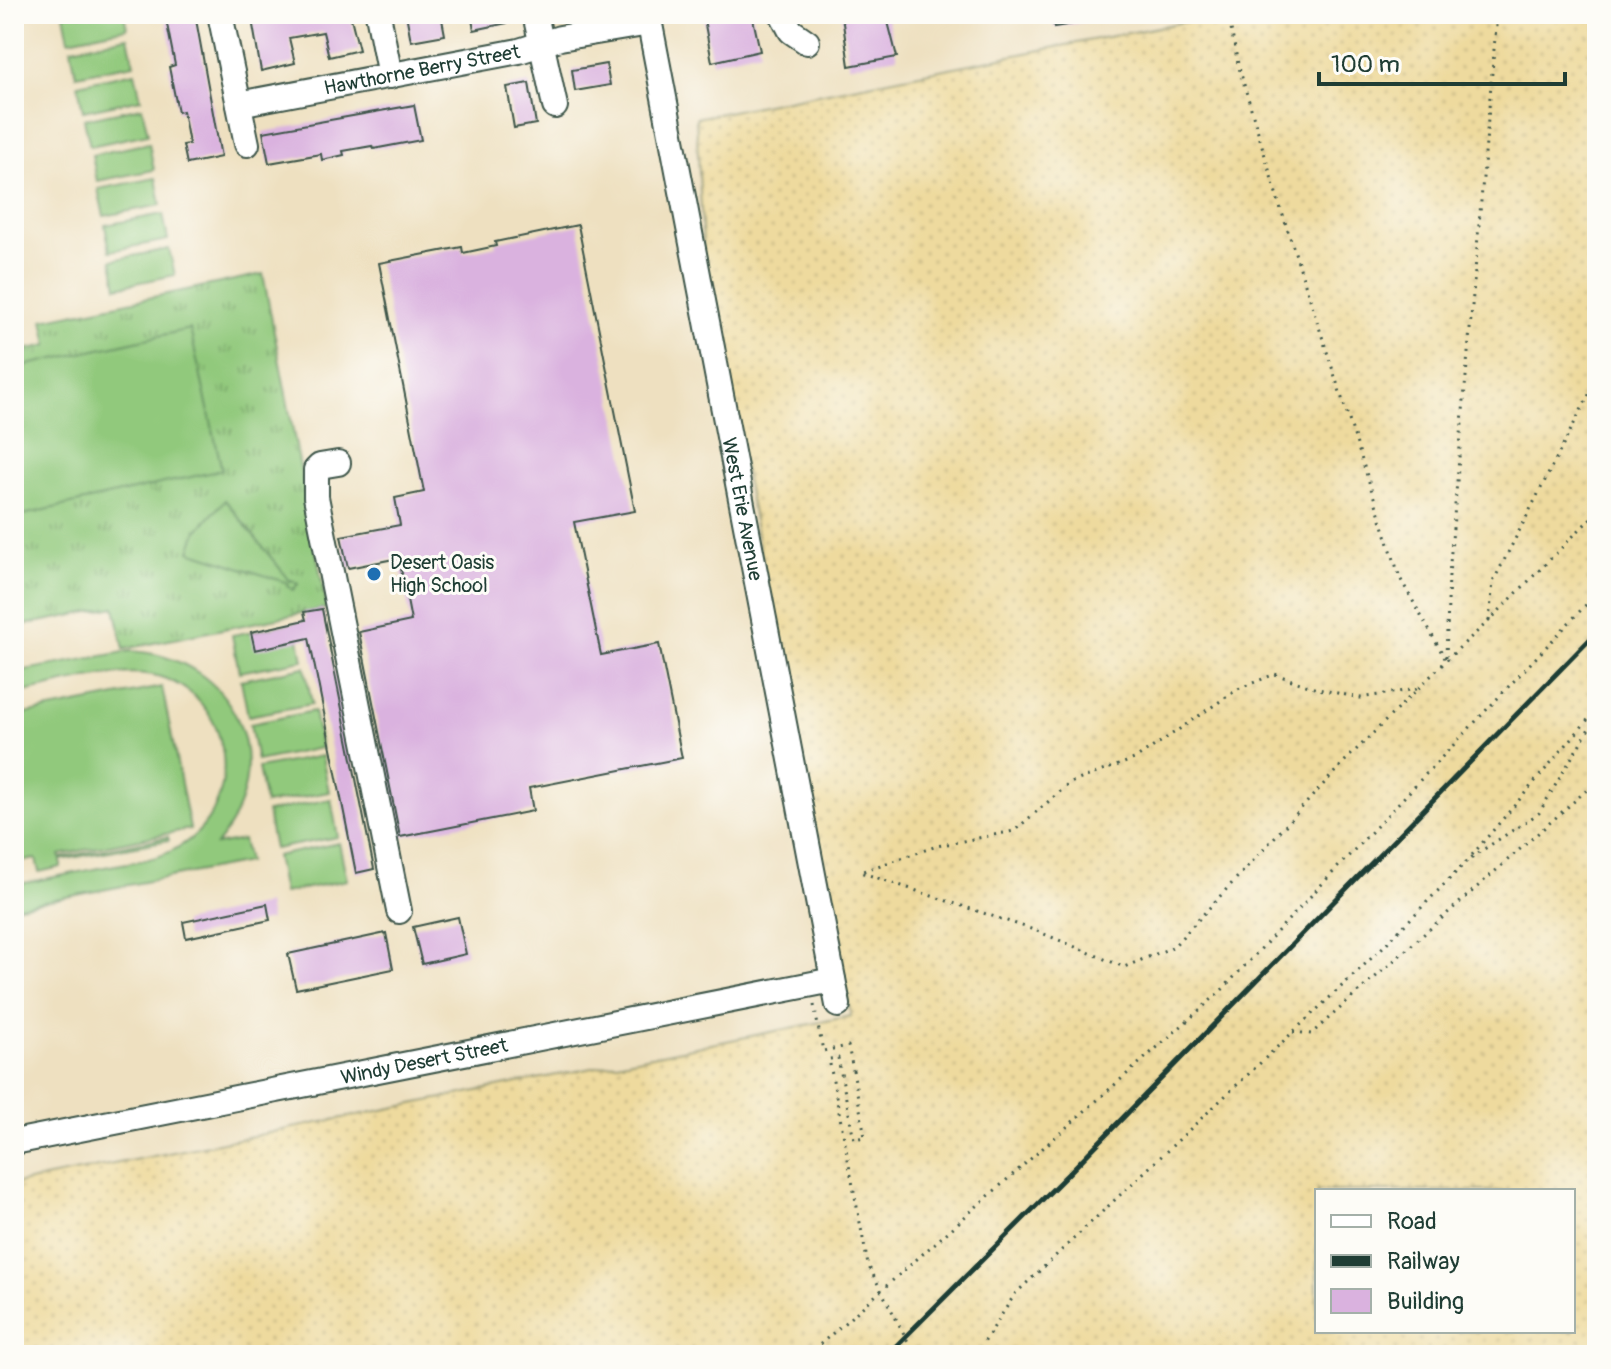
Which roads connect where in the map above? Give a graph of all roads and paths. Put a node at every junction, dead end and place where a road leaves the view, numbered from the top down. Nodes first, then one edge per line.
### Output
1 (220, 14) edge
2 (378, 14) edge
3 (535, 14) edge
4 (782, 14) edge
5 (1228, 14) edge
6 (1497, 14) edge
7 (649, 18) edge
8 (807, 42) dead end
9 (540, 44) junction
10 (390, 76) junction
11 (239, 104) junction
12 (555, 106) dead end
13 (247, 144) dead end
14 (1597, 379) edge
15 (338, 463) dead end
16 (1597, 512) edge
17 (1597, 593) edge
18 (1489, 621) junction
19 (1446, 660) junction
20 (1417, 689) junction
21 (1597, 712) edge
22 (1597, 781) edge
23 (1467, 861) junction
24 (399, 911) dead end
25 (822, 983) junction
26 (838, 1005) dead end
27 (1292, 1032) junction
28 (14, 1142) edge
29 (808, 1355) edge
30 (915, 1355) edge
31 (976, 1355) edge

1 - 11 street
2 - 10 street
3 - 9 street
4 - 8 street
5 - 19 path
6 - 19 path
7 - 9 street, Hawthorne Berry Street
7 - 25 street, West Erie Avenue
9 - 10 street, Hawthorne Berry Street
9 - 12 street
10 - 11 street, Hawthorne Berry Street
11 - 13 street
14 - 18 path
15 - 24 street
16 - 18 path
17 - 29 path
18 - 19 path
19 - 20 path
20 - 20 path
21 - 23 path
21 - 23 path
22 - 27 path
23 - 27 path
25 - 26 street, West Erie Avenue
25 - 28 street, Windy Desert Street
25 - 30 path, bridge
27 - 31 path

